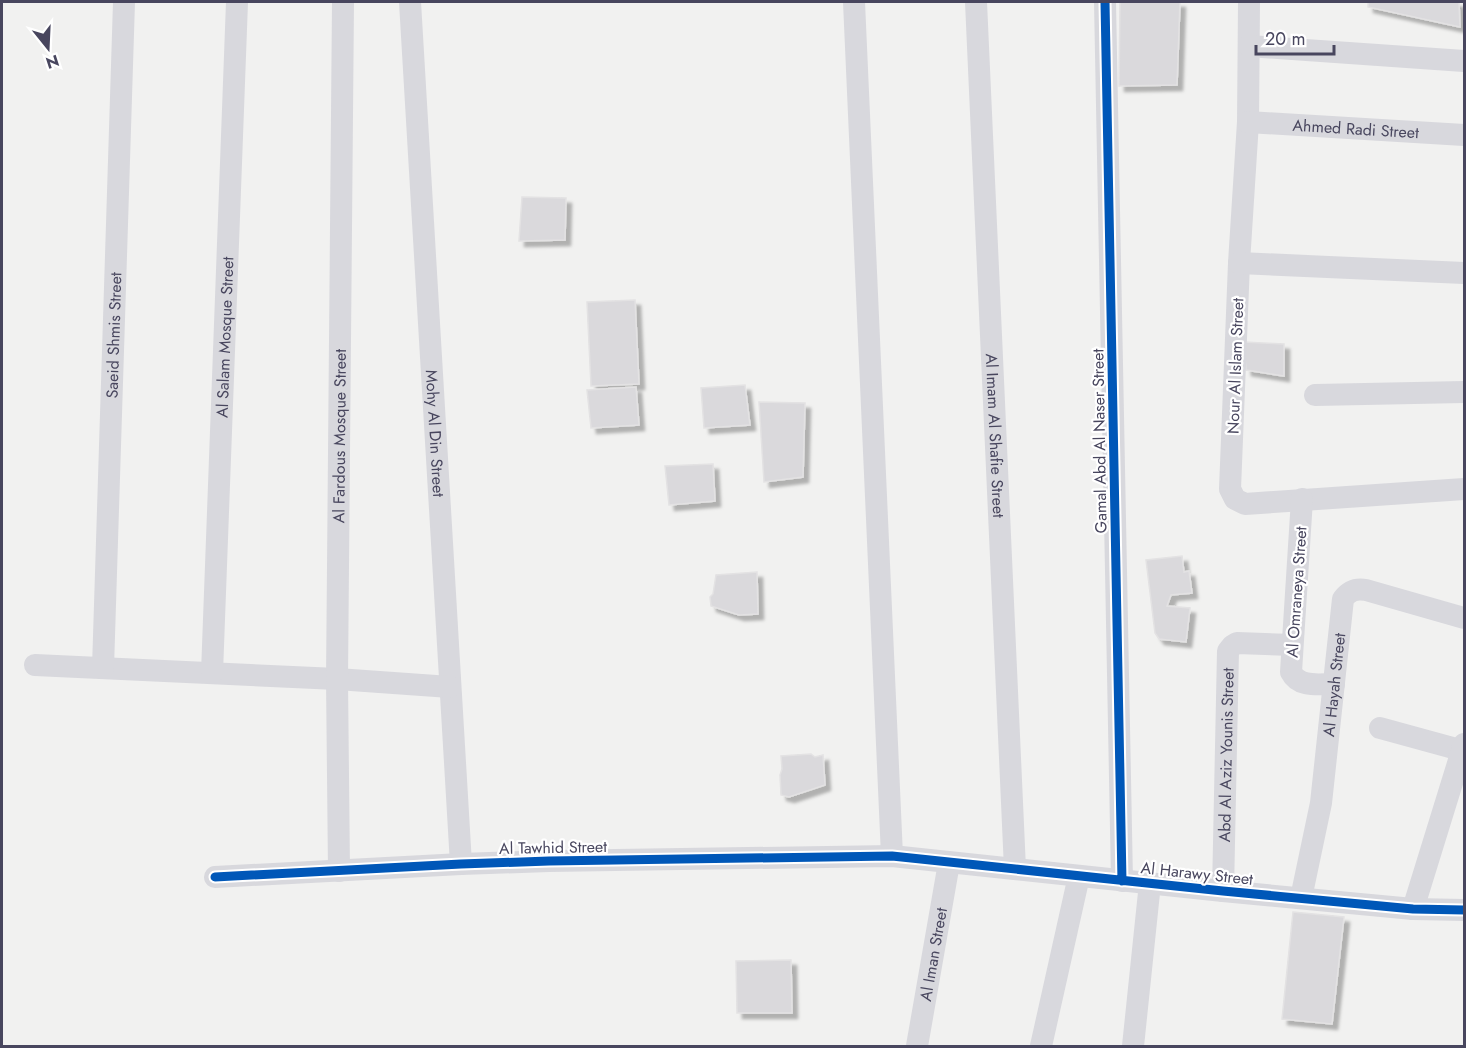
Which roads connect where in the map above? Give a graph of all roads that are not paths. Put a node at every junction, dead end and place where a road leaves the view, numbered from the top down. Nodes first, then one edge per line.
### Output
1 (124, 2) edge
2 (237, 2) edge
3 (344, 2) edge
4 (410, 2) edge
5 (854, 2) edge
6 (976, 2) edge
7 (1105, 2) edge
8 (1249, 2) edge
9 (1249, 46) junction
10 (1464, 61) edge
11 (1248, 122) junction
12 (1464, 135) edge
13 (1239, 264) junction
14 (1464, 273) edge
15 (1464, 392) edge
16 (1315, 395) dead end
17 (1464, 489) edge
18 (1302, 499) junction
19 (1464, 618) edge
20 (1292, 645) junction
21 (35, 665) dead end
22 (103, 668) junction
23 (212, 673) junction
24 (337, 679) junction
25 (1334, 684) junction
26 (450, 687) junction
27 (1380, 728) dead end
28 (1464, 748) edge
29 (892, 856) junction
30 (950, 862) junction
31 (461, 864) junction
32 (1015, 869) junction
33 (339, 871) junction
34 (1079, 876) junction
35 (215, 877) dead end
36 (1122, 881) junction
37 (1150, 884) junction
38 (1223, 891) junction
39 (1301, 898) junction
40 (1413, 909) junction
41 (1464, 910) edge
42 (917, 1047) edge
43 (1041, 1047) edge
44 (1133, 1047) edge

1 - 22 street, Saeid Shmis Street
2 - 23 street, Al Salam Mosque Street
3 - 24 street, Al Fardous Mosque Street
4 - 26 street, Mohy Al Din Street
5 - 29 street
6 - 32 street, Al Imam Al Shafie Street
7 - 36 street, Gamal Abd Al Naser Street
8 - 9 street, Nour Al Islam Street
9 - 10 street
9 - 11 street, Nour Al Islam Street
11 - 12 street, Ahmed Radi Street
11 - 13 street, Nour Al Islam Street
13 - 14 street
13 - 18 street, Nour Al Islam Street
15 - 16 street
17 - 18 street, Nour Al Islam Street
18 - 20 street, Al Omraneya Street
19 - 25 street, Al Hayah Street
20 - 25 street, Al Omraneya Street
20 - 38 street, Abd Al Aziz Younis Street
21 - 22 street
22 - 23 street
23 - 24 street
24 - 26 street
24 - 33 street, Al Fardous Mosque Street
25 - 39 street, Al Hayah Street
26 - 31 street, Mohy Al Din Street
27 - 28 street
28 - 40 street
29 - 30 street, Al Harawy Street
29 - 31 street, Al Tawhid Street
30 - 32 street, Al Harawy Street
30 - 42 street, Al Iman Street
31 - 33 street, Al Tawhid Street
32 - 34 street, Al Harawy Street
33 - 35 street, Al Tawhid Street
34 - 36 street, Al Harawy Street
34 - 43 street
36 - 37 street, Al Harawy Street
37 - 38 street, Al Harawy Street
37 - 44 street
38 - 39 street, Al Harawy Street
39 - 40 street, Al Harawy Street
40 - 41 street, Al Harawy Street

